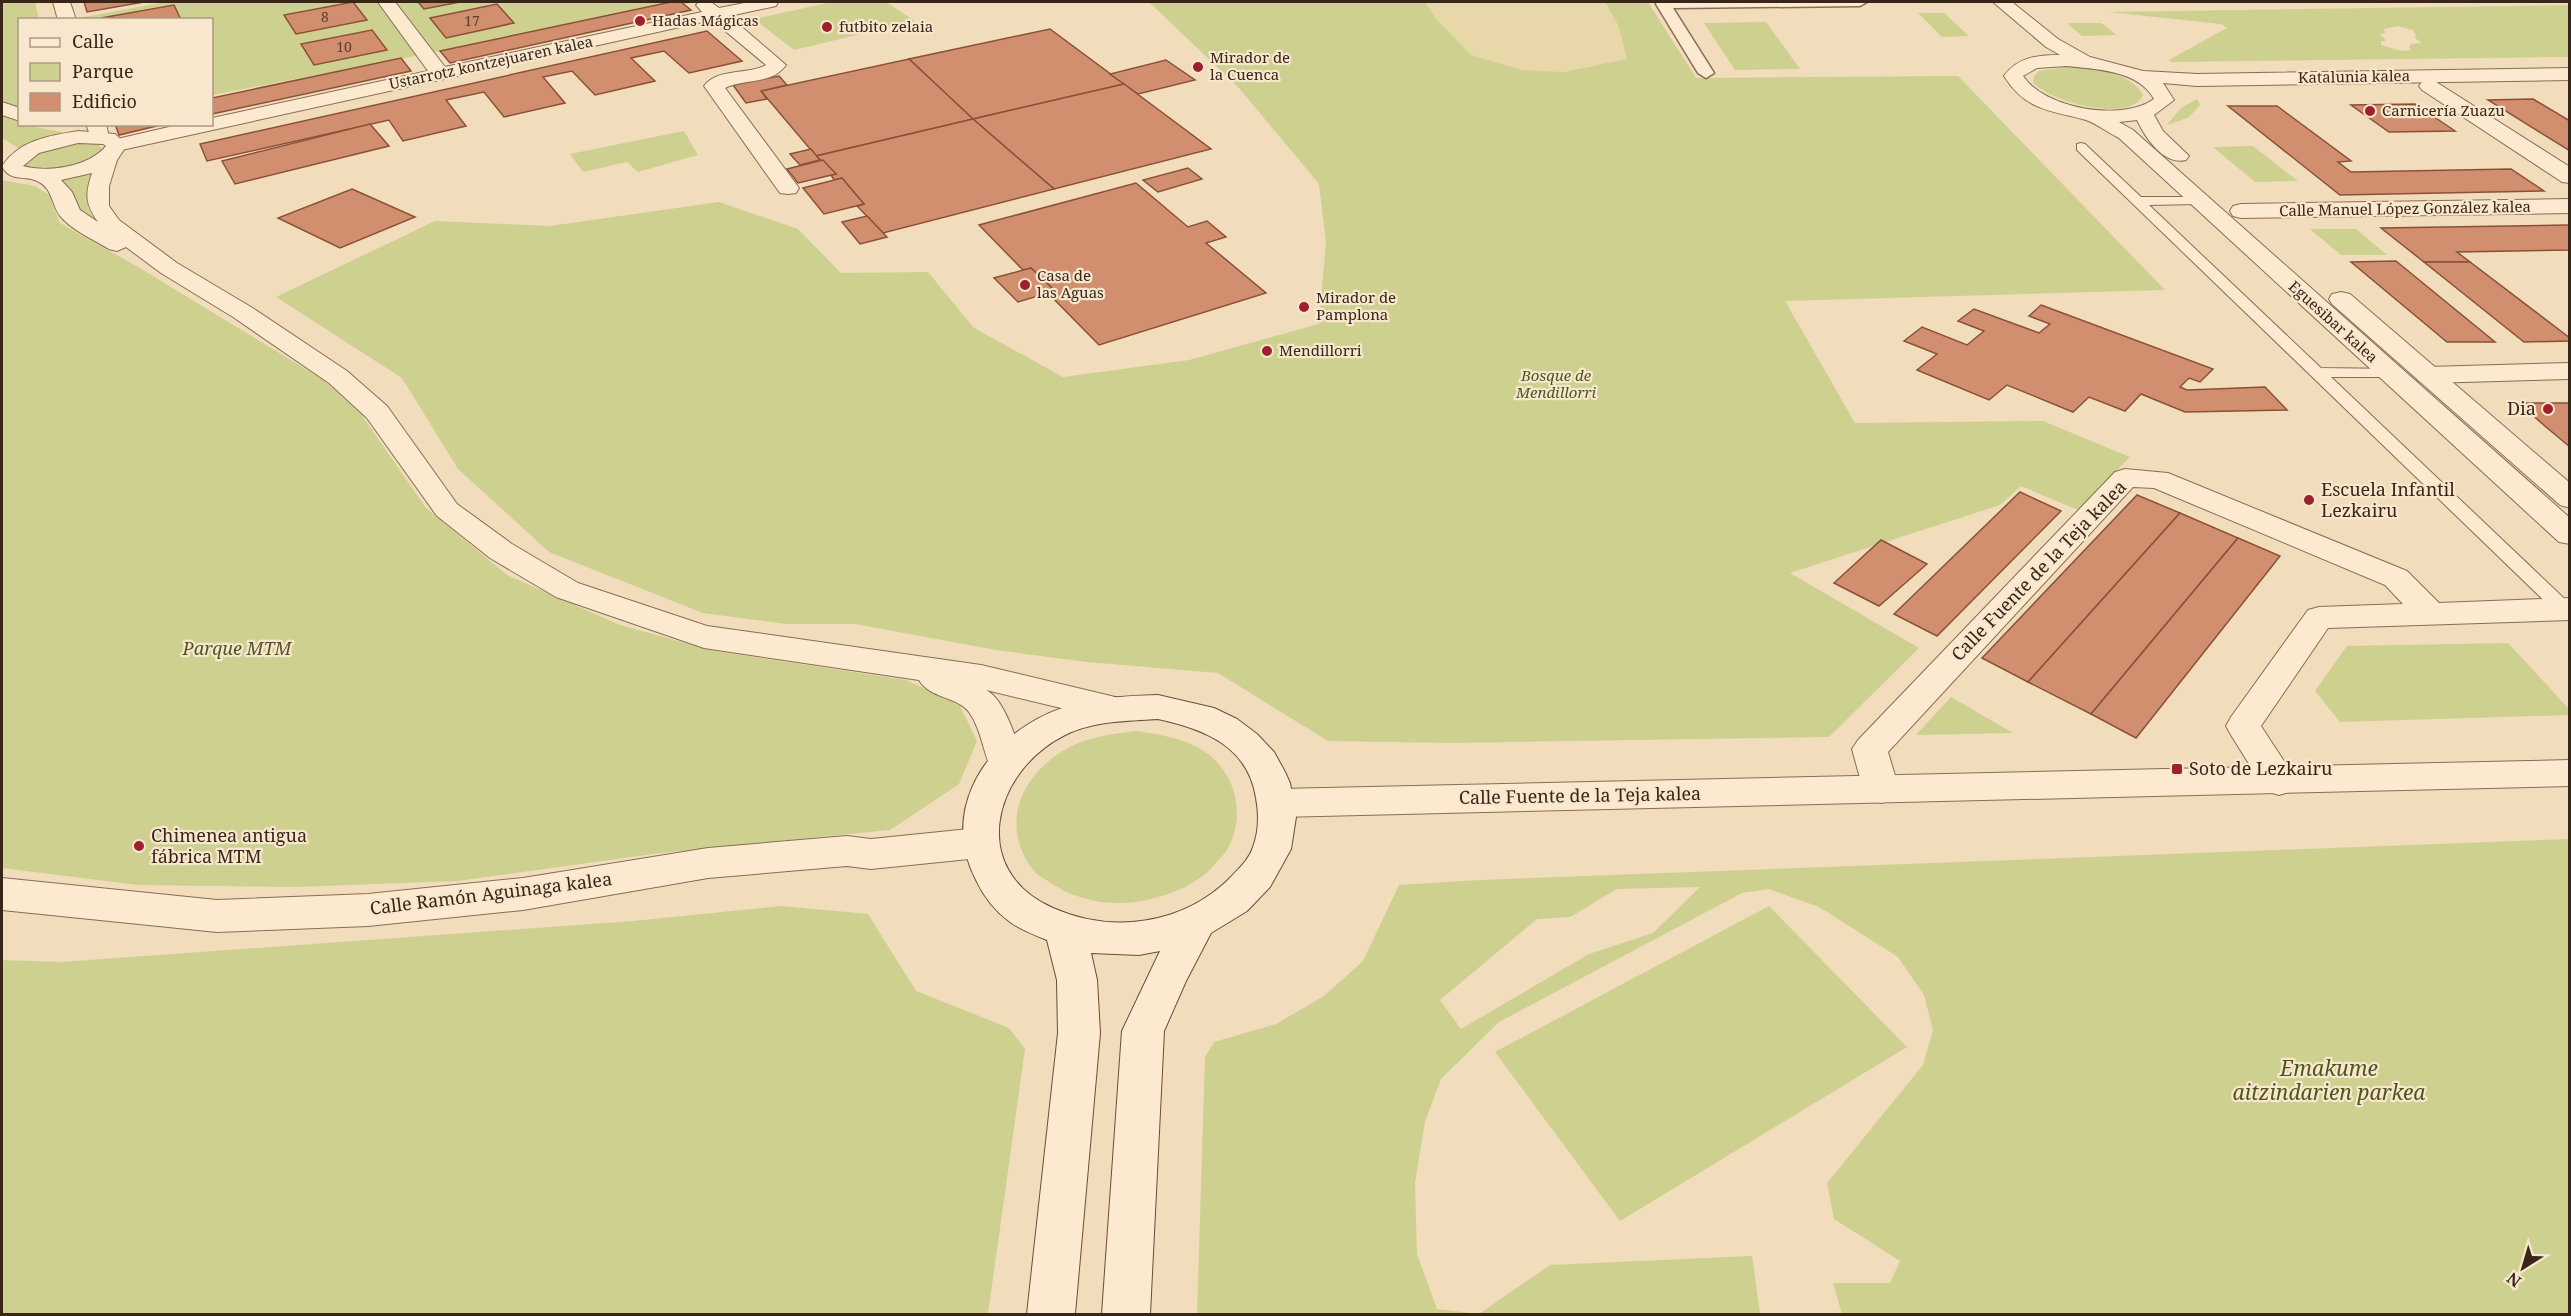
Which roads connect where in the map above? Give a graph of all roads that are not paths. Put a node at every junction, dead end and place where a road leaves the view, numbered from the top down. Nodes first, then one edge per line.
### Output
1 (62, 2) edge
2 (387, 2) edge
3 (770, 2) edge
4 (1860, 2) edge
5 (1995, 5) edge
6 (709, 7) edge
7 (66, 18) edge
8 (2088, 62) junction
9 (2031, 63) junction
10 (1706, 73) dead end
11 (440, 74) junction
12 (2570, 74) edge
13 (2139, 76) junction
14 (2570, 84) edge
15 (2429, 86) junction
16 (2164, 100) junction
17 (2, 108) edge
18 (18, 114) edge
19 (2144, 114) junction
20 (2092, 115) junction
21 (213, 124) edge
22 (59, 126) edge
23 (197, 126) edge
24 (102, 140) edge
25 (2081, 147) dead end
26 (44, 175) junction
27 (2570, 177) edge
28 (788, 188) dead end
29 (2198, 200) junction
30 (2138, 201) junction
31 (2570, 206) edge
32 (2241, 211) junction
33 (169, 268) junction
34 (2570, 371) edge
35 (2389, 372) junction
36 (2318, 373) junction
37 (2428, 375) junction
38 (2570, 499) edge
39 (2570, 535) edge
40 (2567, 610) edge
41 (2431, 614) junction
42 (873, 660) junction
43 (1111, 708) junction
44 (1006, 764) junction
45 (2570, 773) edge
46 (2279, 781) junction
47 (1881, 789) junction
48 (1279, 803) junction
49 (979, 843) junction
50 (2, 894) edge
51 (1197, 922) junction
52 (1065, 931) junction
53 (1051, 1314) edge
54 (1126, 1314) edge

1 - 7 street
2 - 11 street
3 - 6 street, Ustarrotz kontzejuaren kalea
4 - 10 street
5 - 8 street
5 - 9 street
6 - 11 street, Ustarrotz kontzejuaren kalea
6 - 28 street
8 - 9 street
8 - 13 street
9 - 20 street
11 - 21 street, Ustarrotz kontzejuaren kalea
12 - 13 street, Katalunia kalea
13 - 16 street
14 - 15 street, Katalunia kalea
15 - 16 street, Katalunia kalea
15 - 27 street
16 - 19 street
17 - 18 street
19 - 20 street
19 - 32 street, Eguesibar kalea
20 - 29 street, Eguesibar kalea
22 - 24 street
23 - 24 street, Ustarrotz kontzejuaren kalea
24 - 26 street
24 - 26 street
24 - 33 street
25 - 30 lane
26 - 33 street
29 - 30 lane
29 - 35 street, Eguesibar kalea
30 - 36 lane
31 - 32 street, Calle Manuel López González kalea
32 - 37 street, Eguesibar kalea
33 - 42 street
34 - 37 street
35 - 36 lane
35 - 39 street, Eguesibar kalea
36 - 40 lane
37 - 38 street, Eguesibar kalea
40 - 41 street
41 - 46 street
41 - 47 street, Calle Fuente de la Teja kalea
42 - 43 street
42 - 44 street
43 - 44 street
43 - 48 street
44 - 49 street
45 - 46 street, Calle Fuente de la Teja kalea
46 - 47 street, Calle Fuente de la Teja kalea
47 - 48 street, Calle Fuente de la Teja kalea
48 - 51 street
49 - 50 street, Calle Ramón Aguinaga kalea
49 - 52 street
51 - 52 street
51 - 54 street
52 - 53 street

